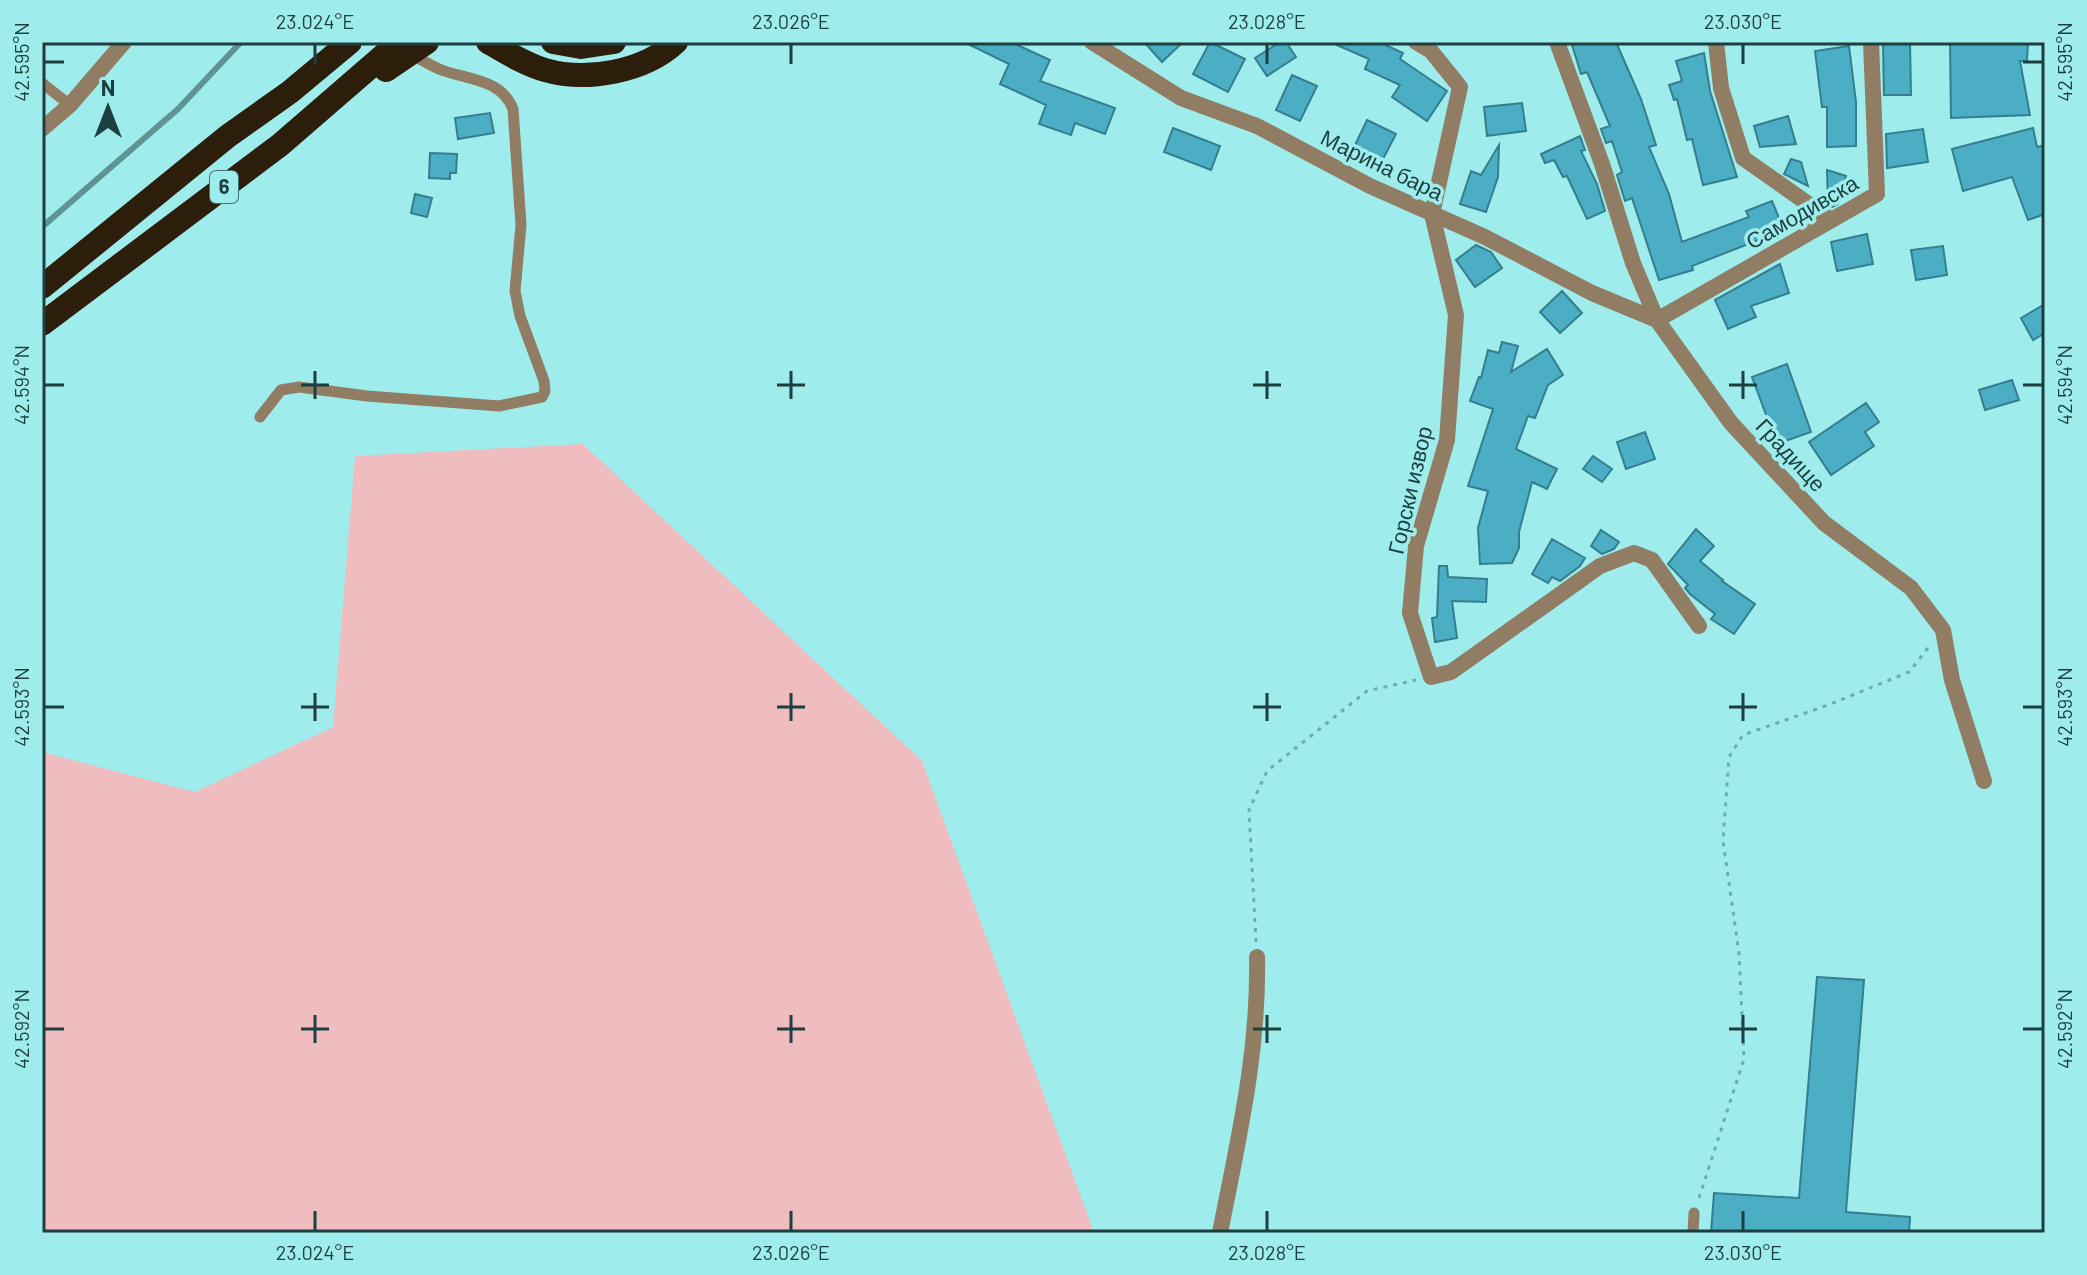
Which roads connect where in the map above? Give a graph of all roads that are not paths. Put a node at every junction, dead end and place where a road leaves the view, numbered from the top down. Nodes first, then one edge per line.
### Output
1 (124, 42) edge
2 (332, 42) edge
3 (350, 42) edge
4 (488, 42) edge
5 (553, 42) edge
6 (614, 42) edge
7 (676, 42) edge
8 (1092, 42) edge
9 (1416, 42) edge
10 (1557, 42) edge
11 (1716, 42) edge
12 (1871, 42) edge
13 (412, 46) edge
14 (42, 83) edge
15 (290, 92) junction
16 (70, 105) junction
17 (42, 129) edge
18 (1432, 214) junction
19 (1831, 220) junction
20 (42, 287) edge
21 (1657, 320) junction
22 (42, 324) edge
23 (260, 417) dead end
24 (1699, 626) dead end
25 (1984, 781) dead end
26 (1257, 957) road end
27 (1694, 1213) road end
28 (1220, 1233) edge
29 (1693, 1233) edge

1 - 16 street
2 - 15 highway
3 - 15 highway, 6
4 - 7 highway
5 - 6 highway
8 - 18 street, Марина бара
9 - 18 street, Горски извор
10 - 21 street, Градище
11 - 19 street
12 - 19 street, Самодивска
13 - 22 highway, 6
13 - 23 lane
14 - 16 lane
15 - 20 highway, 6
16 - 17 street
18 - 21 street, Марина бара
18 - 24 street, Горски извор
19 - 21 street, Самодивска
21 - 25 street, Градище
26 - 28 street
27 - 29 lane

